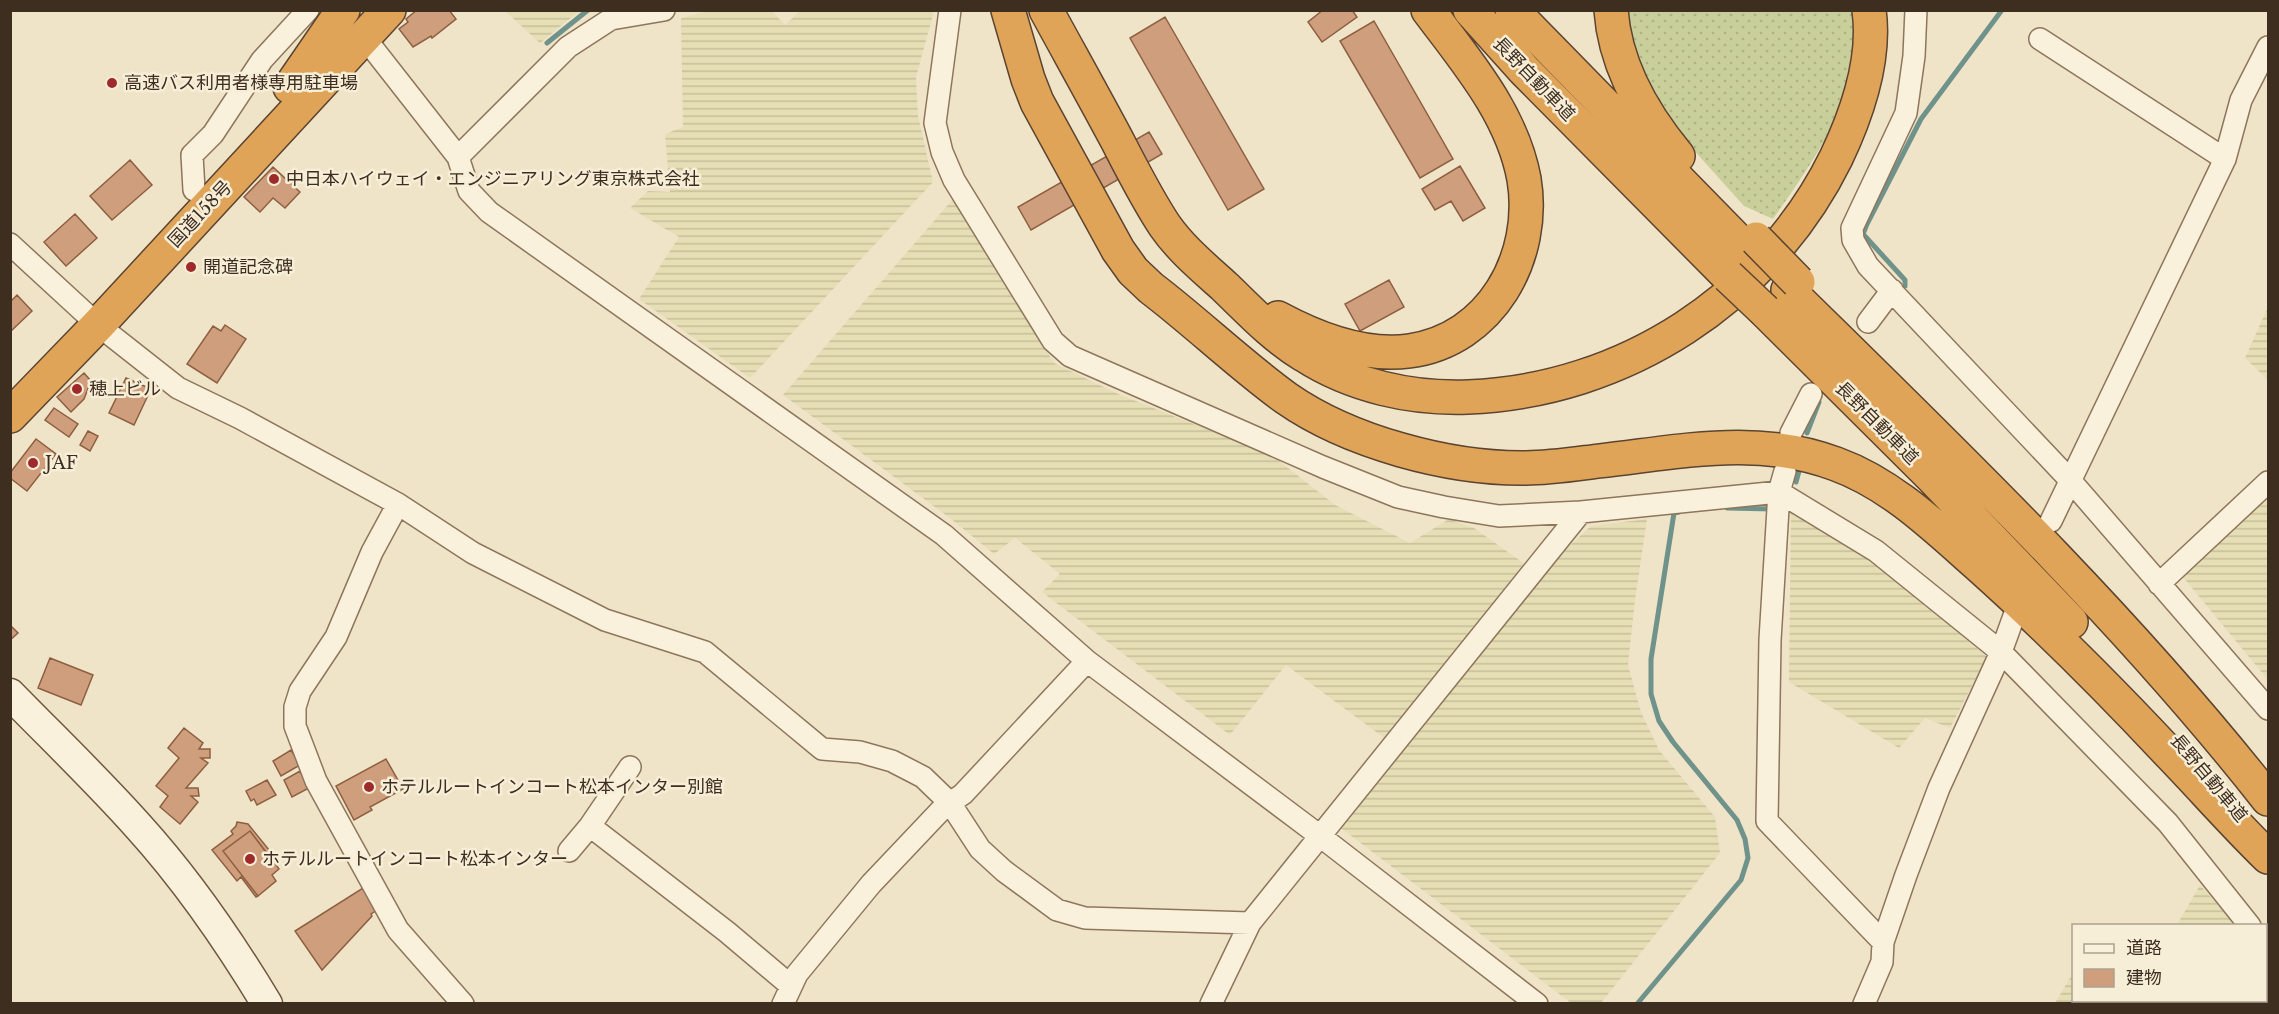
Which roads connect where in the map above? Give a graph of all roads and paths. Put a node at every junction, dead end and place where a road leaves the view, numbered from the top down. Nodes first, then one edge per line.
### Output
1 (308, 10) edge
2 (343, 10) edge
3 (389, 10) edge
4 (664, 10) edge
5 (950, 10) edge
6 (1008, 10) edge
7 (1046, 10) edge
8 (1055, 10) edge
9 (1428, 10) edge
10 (1470, 10) edge
11 (1512, 10) edge
12 (1611, 10) edge
13 (1869, 10) edge
14 (1889, 10) edge
15 (1916, 10) edge
16 (364, 24) edge
17 (2040, 39) dead end
18 (2268, 47) edge
19 (1082, 76) junction
20 (290, 87) junction
21 (458, 157) junction
22 (2225, 159) junction
23 (194, 190) junction
24 (10, 244) edge
25 (1744, 255) junction
26 (1191, 256) junction
27 (1892, 290) junction
28 (1783, 294) junction
29 (1171, 303) junction
30 (91, 316) junction
31 (1868, 322) dead end
32 (10, 382) edge
33 (1811, 394) dead end
34 (10, 416) edge
35 (1791, 433) dead end
36 (1785, 471) dead end
37 (2070, 480) junction
38 (2268, 482) edge
39 (1779, 492) junction
40 (398, 504) junction
41 (1581, 512) junction
42 (2050, 521) dead end
43 (2159, 584) junction
44 (2014, 616) dead end
45 (2001, 652) junction
46 (1086, 661) junction
47 (10, 694) edge
48 (2268, 709) edge
49 (630, 767) dead end
50 (2268, 799) edge
51 (950, 803) junction
52 (590, 826) junction
53 (1320, 836) junction
54 (2268, 850) edge
55 (569, 851) dead end
56 (2268, 857) edge
57 (1250, 923) junction
58 (2248, 924) edge
59 (1883, 942) junction
60 (787, 995) edge
61 (267, 1004) edge
62 (463, 1004) edge
63 (1211, 1004) edge
64 (1537, 1004) edge
65 (1864, 1004) edge

1 - 23 street
2 - 20 highway
3 - 16 highway, 国道158号
4 - 21 street
5 - 41 street
6 - 29 highway
7 - 19 highway
8 - 19 highway
9 - 26 highway
10 - 25 highway, 長野自動車道
11 - 25 highway, 長野自動車道
12 - 25 highway
13 - 26 highway
14 - 29 highway
15 - 27 street
16 - 20 highway, 国道158号
16 - 21 street
16 - 30 highway, 国道158号
17 - 22 street
18 - 22 street
19 - 26 highway
20 - 23 highway, 国道158号
21 - 46 street
22 - 37 street
23 - 30 highway, 国道158号
24 - 30 street
25 - 28 highway, 長野自動車道
27 - 31 street
27 - 37 street
28 - 50 highway, 長野自動車道
28 - 54 highway, 長野自動車道
29 - 56 highway
30 - 32 highway, 国道158号
30 - 34 highway, 国道158号
30 - 40 street
33 - 35 street
36 - 39 street
37 - 42 street
37 - 43 street
38 - 43 street
39 - 41 street
39 - 45 street
39 - 59 street
40 - 51 street
40 - 62 street
41 - 53 street
43 - 48 street
44 - 45 street
45 - 58 street
45 - 59 street
46 - 51 street
46 - 53 street
47 - 61 street
49 - 52 street
51 - 57 street
51 - 60 street
52 - 55 street
52 - 60 street
53 - 57 street
53 - 64 street
57 - 63 street
59 - 65 street

